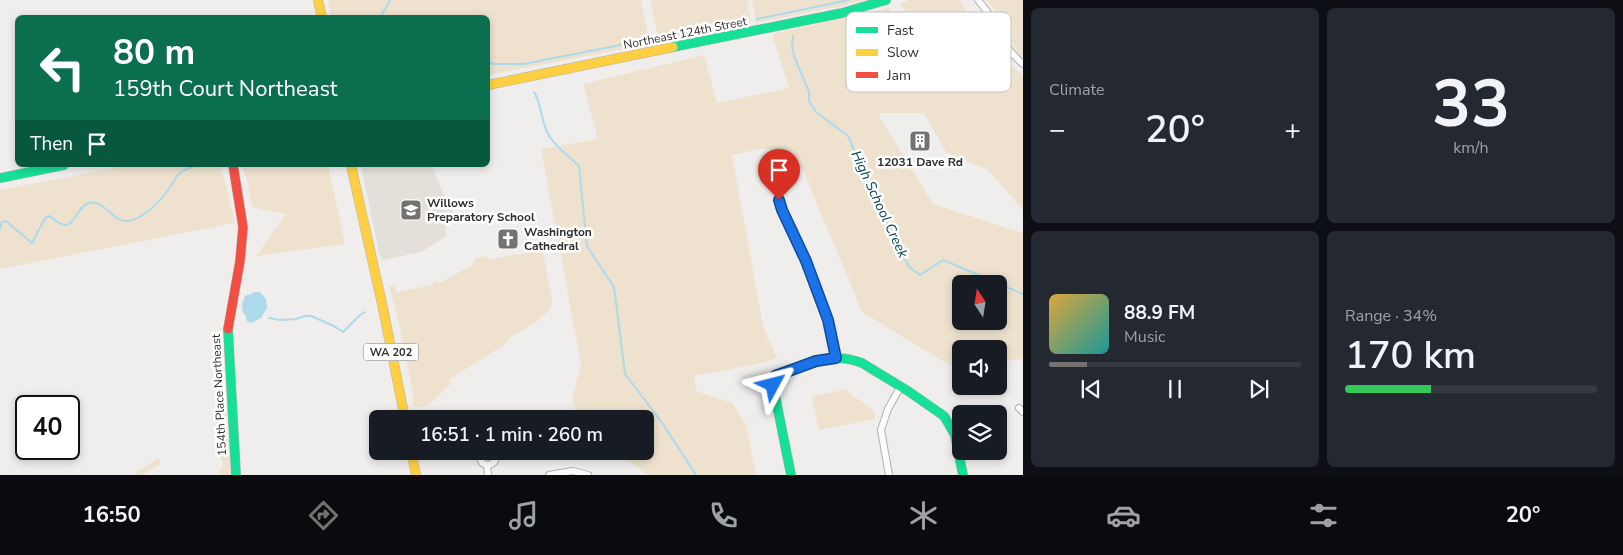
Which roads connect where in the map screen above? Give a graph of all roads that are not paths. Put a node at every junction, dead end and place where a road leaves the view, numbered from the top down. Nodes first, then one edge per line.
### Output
1 (318, 0) edge
2 (886, 0) edge
3 (978, 0) edge
4 (987, 12) edge
5 (321, 15) edge
6 (1011, 53) edge
7 (1023, 64) edge
8 (490, 85) edge
9 (54, 167) edge
10 (233, 167) edge
11 (350, 167) edge
12 (0, 178) edge
13 (779, 200) dead end
14 (836, 358) junction
15 (901, 386) junction
16 (403, 410) edge
17 (413, 460) edge
18 (481, 460) edge
19 (495, 460) edge
20 (487, 465) junction
21 (236, 475) edge
22 (416, 475) edge
23 (488, 475) edge
24 (549, 475) edge
25 (588, 475) edge
26 (792, 475) edge
27 (889, 475) edge
28 (963, 475) edge

1 - 5 street
2 - 8 street, Northeast 124th Street
3 - 4 street
6 - 7 street
9 - 12 street
10 - 21 street, 154th Place Northeast
11 - 16 street, WA 202
13 - 14 street
14 - 15 street
14 - 26 street
15 - 27 street
15 - 28 street
17 - 22 street
18 - 20 street
19 - 20 street
20 - 23 street
24 - 25 street

